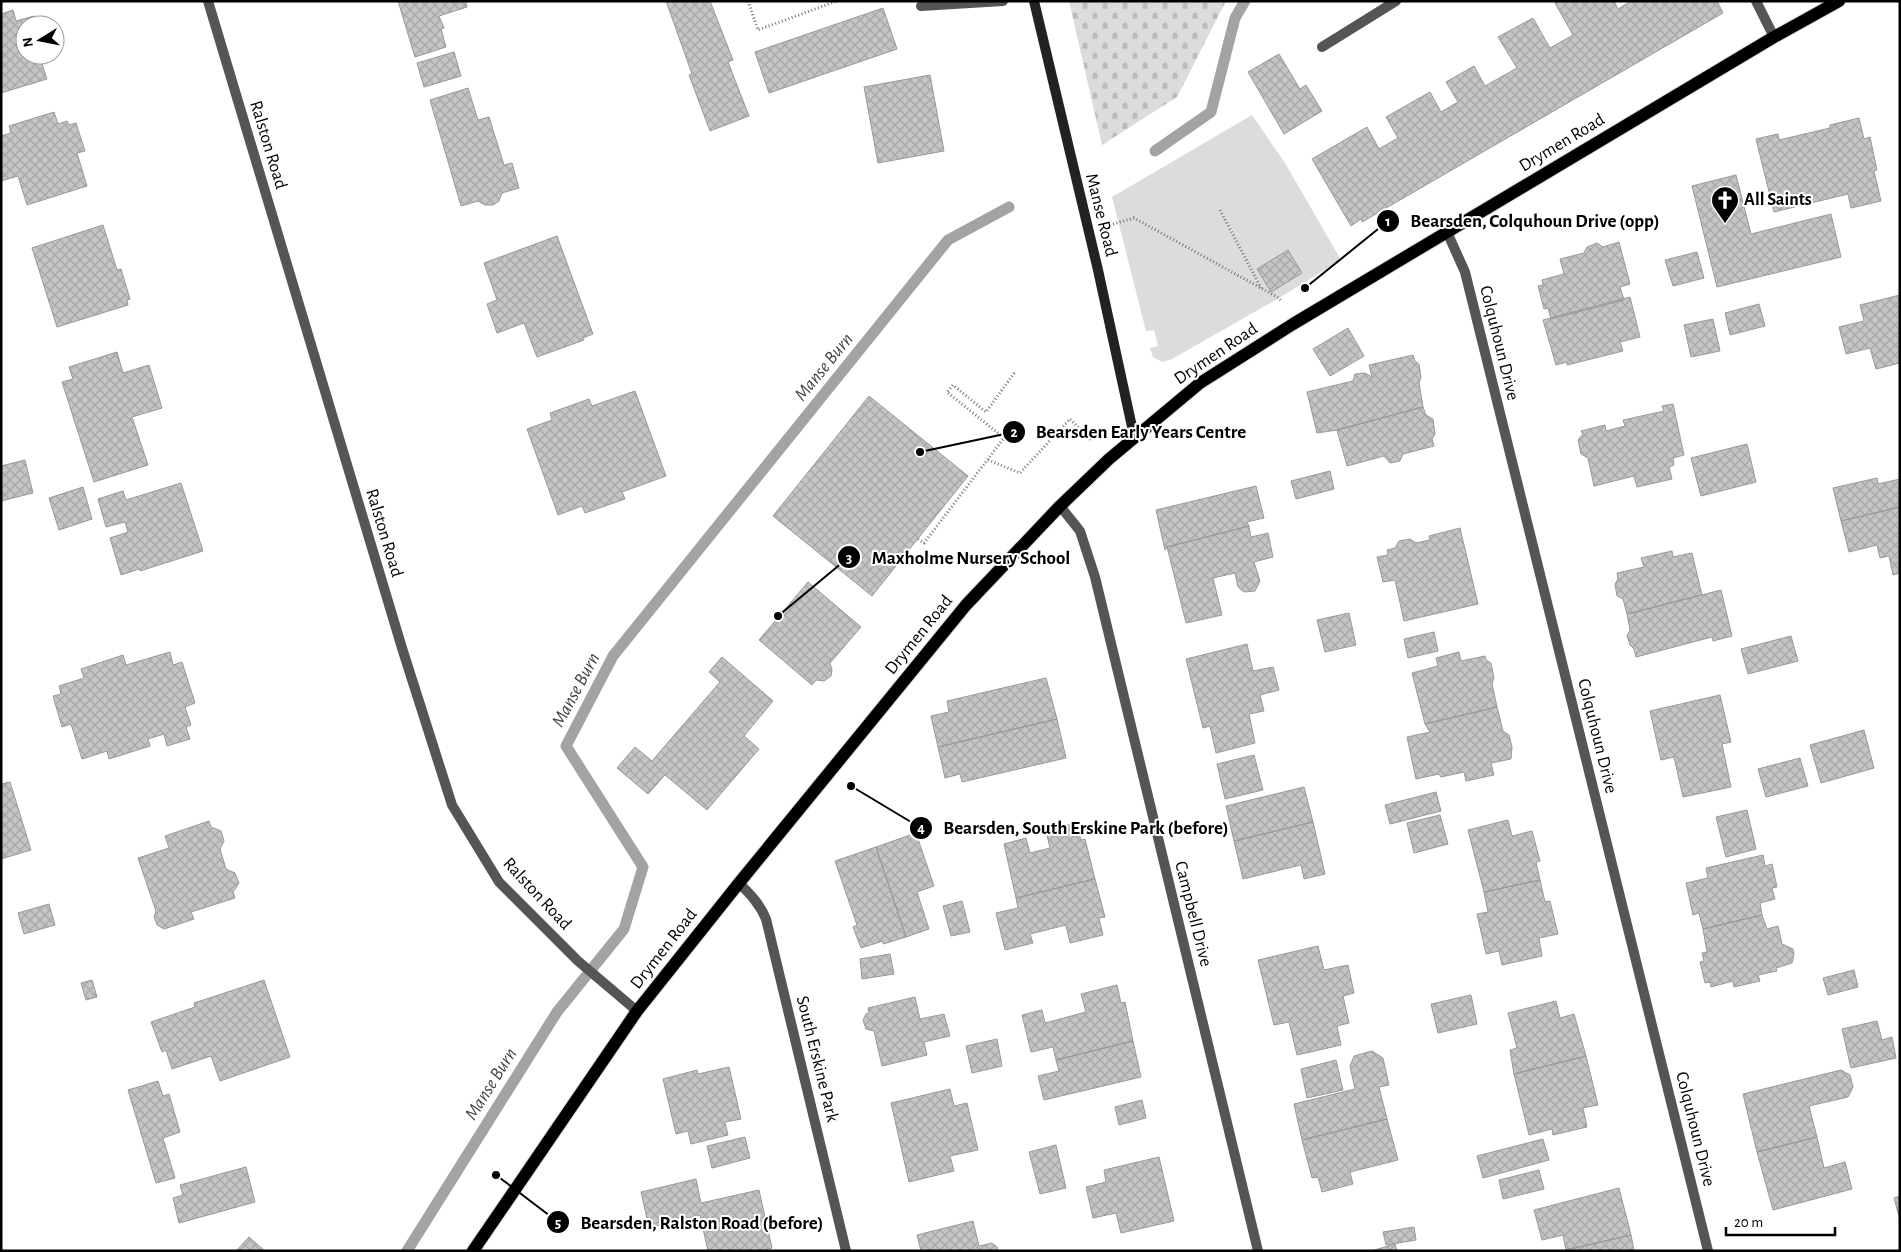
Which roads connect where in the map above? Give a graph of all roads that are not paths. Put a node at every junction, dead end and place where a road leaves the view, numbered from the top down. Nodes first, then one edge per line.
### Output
1 (208, 1) edge
2 (1003, 1) edge
3 (1034, 1) edge
4 (1396, 1) edge
5 (1756, 1) edge
6 (1839, 1) edge
7 (921, 6) dead end
8 (1774, 37) junction
9 (1322, 47) dead end
10 (1447, 232) junction
11 (1134, 436) junction
12 (1060, 506) junction
13 (739, 882) junction
14 (637, 1011) junction
15 (473, 1251) edge
16 (846, 1251) edge
17 (1258, 1251) edge
18 (1708, 1251) edge

1 - 14 street, Ralston Road
2 - 7 street
3 - 11 street, Manse Road
4 - 9 street
5 - 8 street
6 - 8 main road, Drymen Road
8 - 10 main road, Drymen Road
10 - 11 main road, Drymen Road
10 - 18 street, Colquhoun Drive
11 - 12 main road, Drymen Road
12 - 13 main road, Drymen Road
12 - 17 street, Campbell Drive
13 - 14 main road, Drymen Road
13 - 16 street, South Erskine Park
14 - 15 main road, Drymen Road

